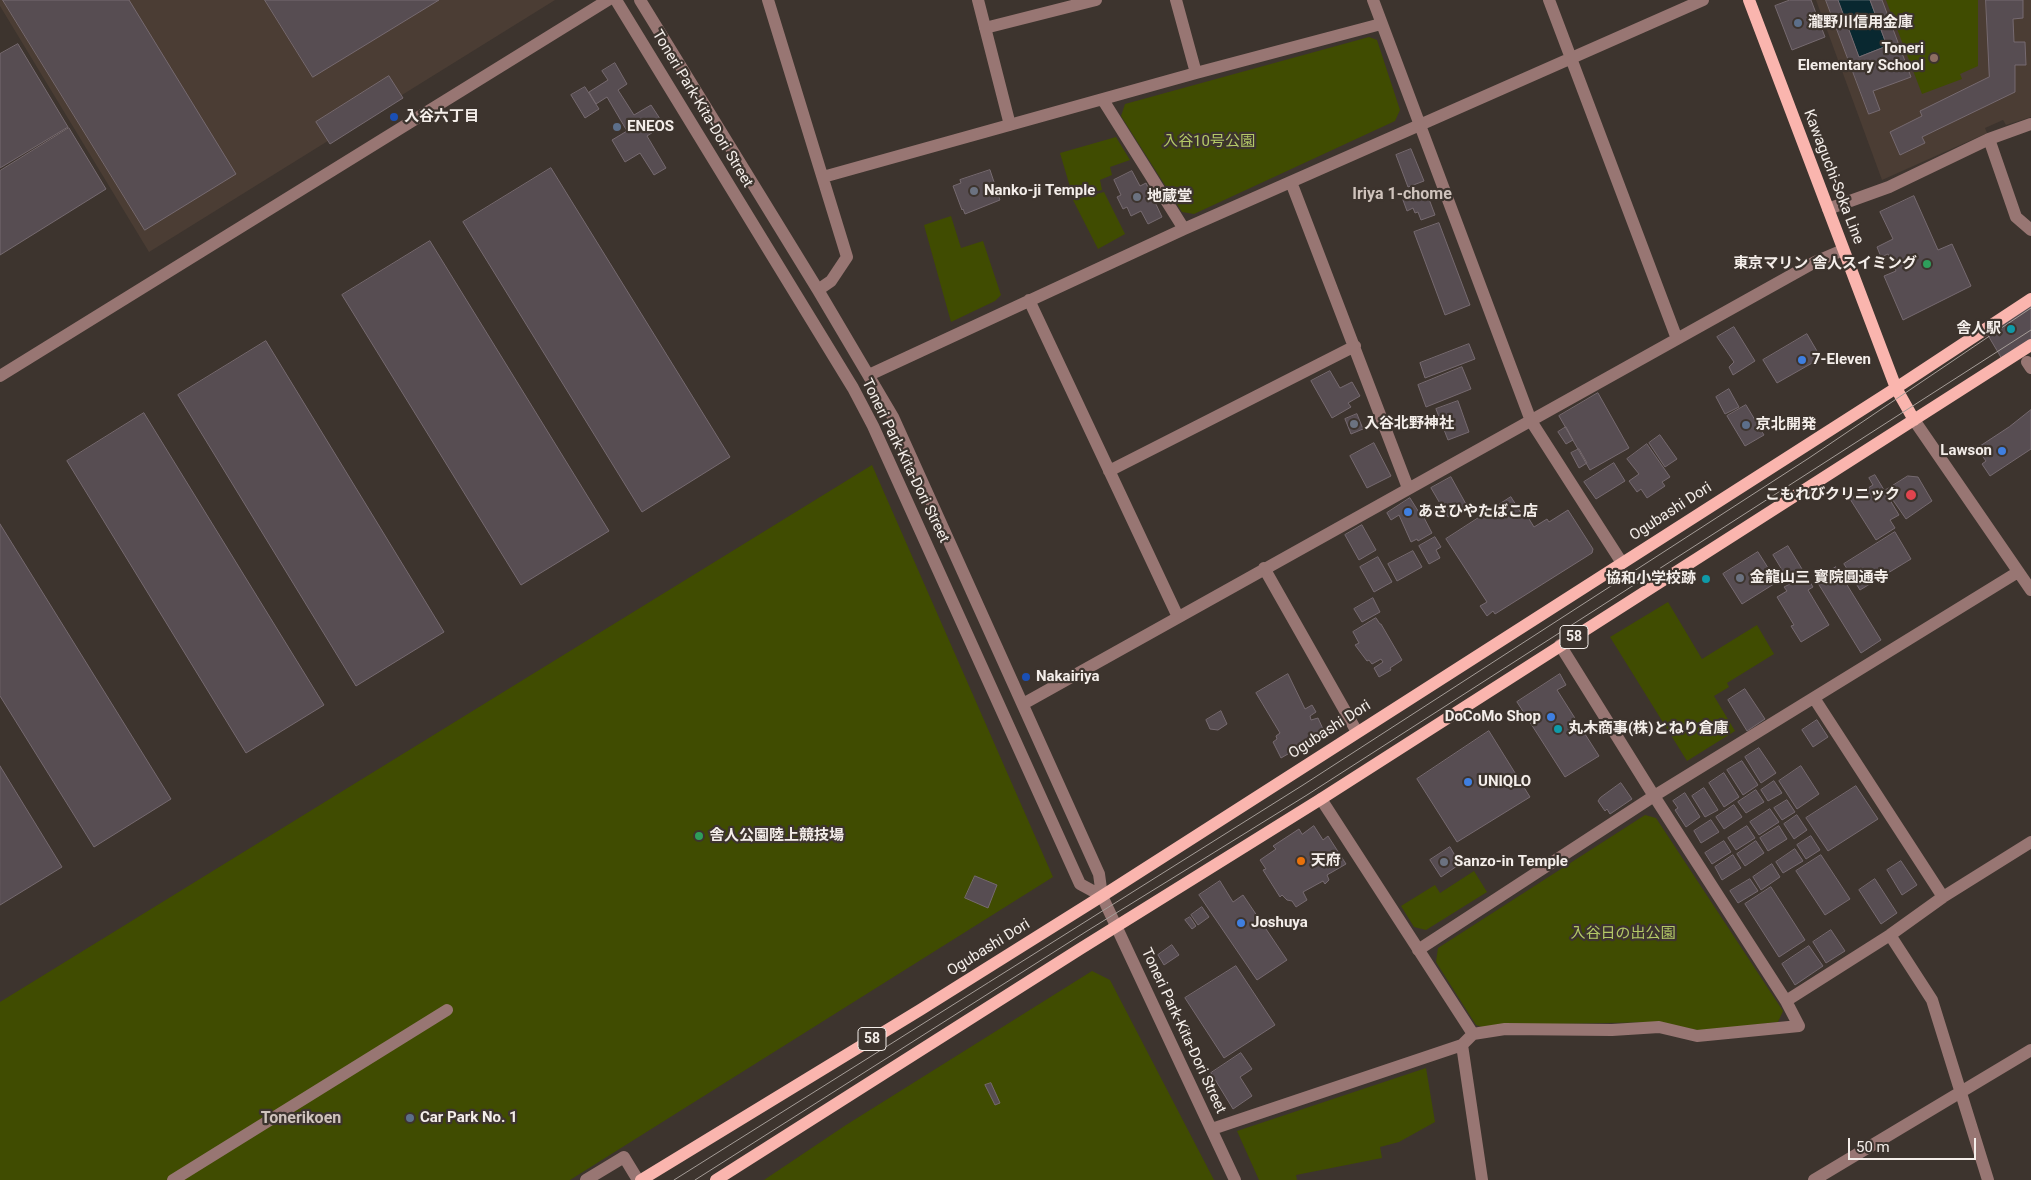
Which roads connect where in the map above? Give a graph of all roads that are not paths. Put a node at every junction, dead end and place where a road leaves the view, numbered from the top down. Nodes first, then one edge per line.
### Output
1 (608, 0) edge
2 (616, 0) edge
3 (640, 0) edge
4 (768, 0) edge
5 (978, 0) edge
6 (1096, 0) edge
7 (1176, 0) edge
8 (1373, 0) edge
9 (1549, 0) edge
10 (1703, 0) edge
11 (1749, 0) edge
12 (1382, 24) junction
13 (986, 28) junction
14 (1570, 58) junction
15 (1196, 73) junction
16 (1103, 100) junction
17 (2031, 124) edge
18 (1010, 125) junction
19 (1418, 126) junction
20 (1989, 139) junction
21 (823, 176) junction
22 (1291, 182) junction
23 (1828, 209) junction
24 (1184, 229) junction
25 (2031, 230) edge
26 (1843, 250) junction
27 (818, 290) junction
28 (1029, 300) junction
29 (2031, 300) edge
30 (1677, 339) junction
31 (2031, 345) edge
32 (1355, 346) junction
33 (869, 375) junction
34 (0, 376) edge
35 (1896, 388) junction
36 (1914, 420) junction
37 (1531, 421) junction
38 (1109, 471) junction
39 (1408, 488) junction
40 (1622, 563) junction
41 (1264, 568) junction
42 (2018, 572) junction
43 (2031, 590) edge
44 (1178, 617) junction
45 (1560, 645) junction
46 (1814, 698) junction
47 (1024, 704) junction
48 (1357, 732) junction
49 (1654, 796) junction
50 (1321, 799) junction
51 (2031, 842) edge
52 (1102, 896) junction
53 (1943, 897) junction
54 (1116, 926) junction
55 (1890, 935) junction
56 (1418, 950) junction
57 (1786, 1001) junction
58 (447, 1010) dead end
59 (1473, 1034) junction
60 (1462, 1045) junction
61 (2031, 1050) edge
62 (1960, 1093) junction
63 (1212, 1129) junction
64 (173, 1180) edge
65 (586, 1180) edge
66 (640, 1180) edge
67 (716, 1180) edge
68 (1235, 1180) edge
69 (1482, 1180) edge
70 (1814, 1180) edge
71 (1988, 1180) edge

1 - 34 street
2 - 52 street, Toneri Park-Kita-Dori Street
3 - 27 street, Toneri Park-Kita-Dori Street
4 - 21 street
5 - 13 street
6 - 13 street
7 - 15 street
8 - 12 street
9 - 14 street
10 - 14 street
11 - 23 main road, Kawaguchi-Soka Line
12 - 15 street
12 - 19 street
13 - 18 street
14 - 19 street
14 - 30 street
15 - 16 street
16 - 18 street
16 - 24 street
17 - 20 street
18 - 21 street
19 - 22 street
19 - 37 street
20 - 23 street
20 - 25 street
21 - 27 street
22 - 24 street
22 - 32 street
23 - 26 main road, Kawaguchi-Soka Line
24 - 28 street
26 - 30 street
26 - 35 main road, Kawaguchi-Soka Line
27 - 33 street, Toneri Park-Kita-Dori Street
28 - 33 street
28 - 38 street
29 - 35 main road, Ogubashi Dori / 58
30 - 37 street
31 - 36 main road, 58
32 - 38 street
32 - 39 street
33 - 47 street, Toneri Park-Kita-Dori Street
35 - 36 main road, Kawaguchi-Soka Line
35 - 40 main road, Ogubashi Dori / 58
36 - 42 street
36 - 45 main road, 58
37 - 39 street
37 - 40 street
38 - 44 street
39 - 41 street
40 - 48 main road, Ogubashi Dori / 58
41 - 44 street
41 - 48 street
42 - 43 street
42 - 46 street
44 - 47 street
45 - 49 street
45 - 50 main road, 58
46 - 49 street
46 - 53 street
47 - 52 street, Toneri Park-Kita-Dori Street
48 - 52 main road, Ogubashi Dori / 58
49 - 56 street
49 - 57 street
50 - 54 main road, 58
50 - 56 street
51 - 53 street
52 - 54 street, Toneri Park-Kita-Dori Street
52 - 66 main road, Ogubashi Dori / 58
53 - 55 street
54 - 63 street, Toneri Park-Kita-Dori Street
54 - 67 main road, 58
55 - 57 street
55 - 62 street
56 - 59 street
57 - 59 street
58 - 64 street
59 - 60 street
60 - 63 street
60 - 69 street
61 - 62 street
62 - 70 street
62 - 71 street
63 - 68 street, Toneri Park-Kita-Dori Street
65 - 66 street

